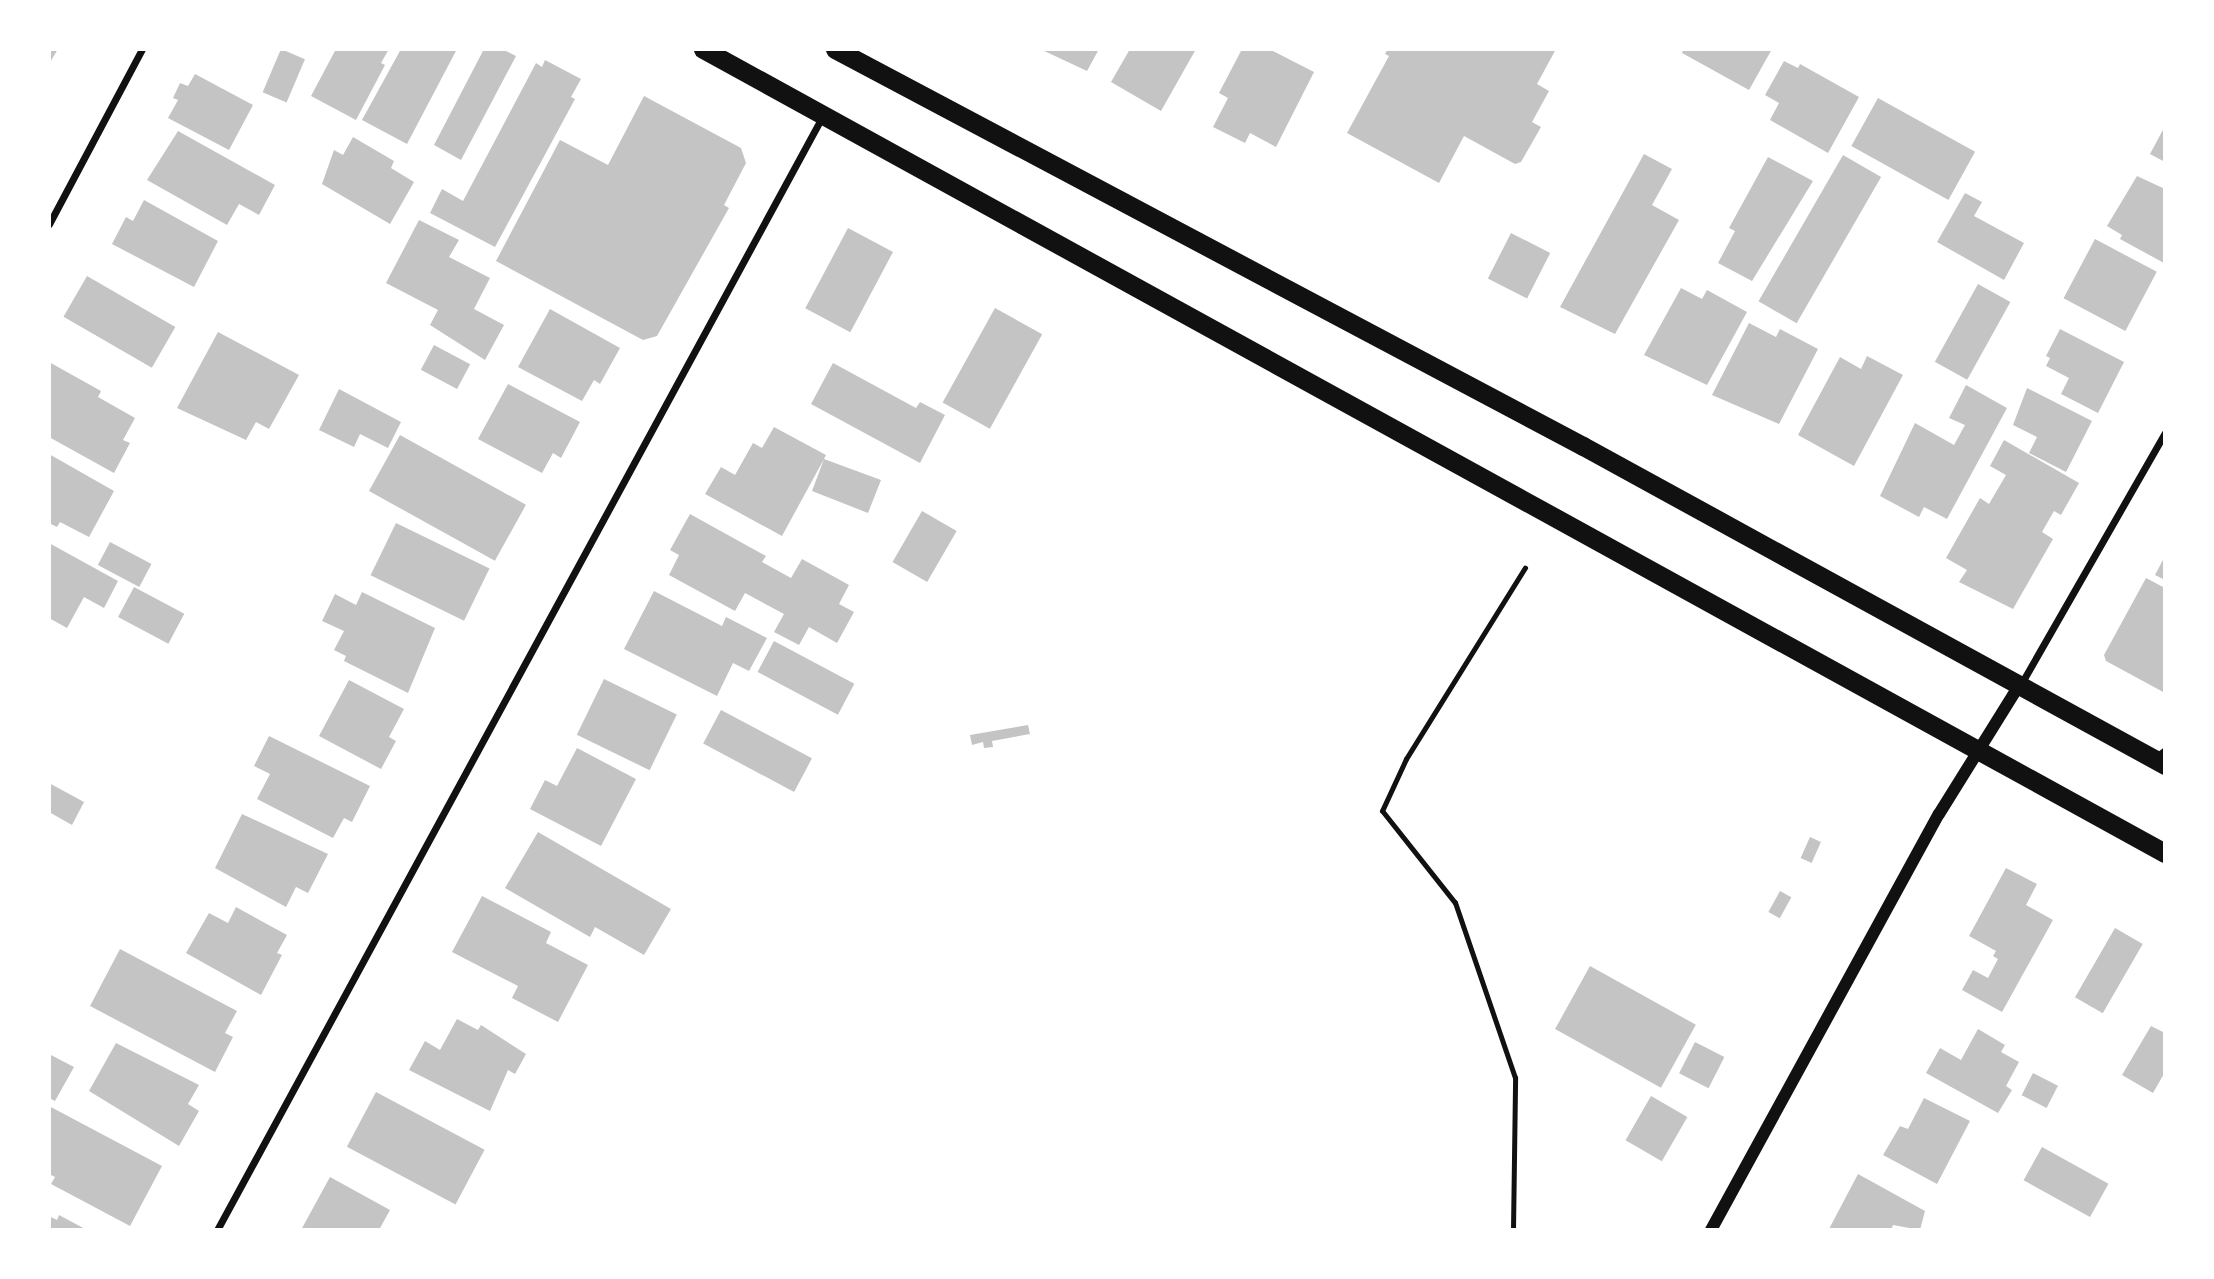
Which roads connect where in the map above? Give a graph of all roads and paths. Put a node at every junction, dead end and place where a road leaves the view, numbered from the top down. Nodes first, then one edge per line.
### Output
1 (142, 49) edge
2 (703, 49) edge
3 (835, 49) edge
4 (824, 114) junction
5 (49, 223) edge
6 (2165, 433) edge
7 (1525, 568) dead end
8 (2020, 684) junction
9 (1979, 750) junction
10 (2161, 757) edge
11 (2165, 853) edge
12 (216, 1230) edge
13 (1513, 1230) edge
14 (1711, 1230) edge

1 - 5 street
2 - 4 highway
3 - 8 highway
4 - 9 highway
4 - 12 street
6 - 8 street
7 - 13 path
8 - 9 street
8 - 10 highway
9 - 11 highway
9 - 14 street

